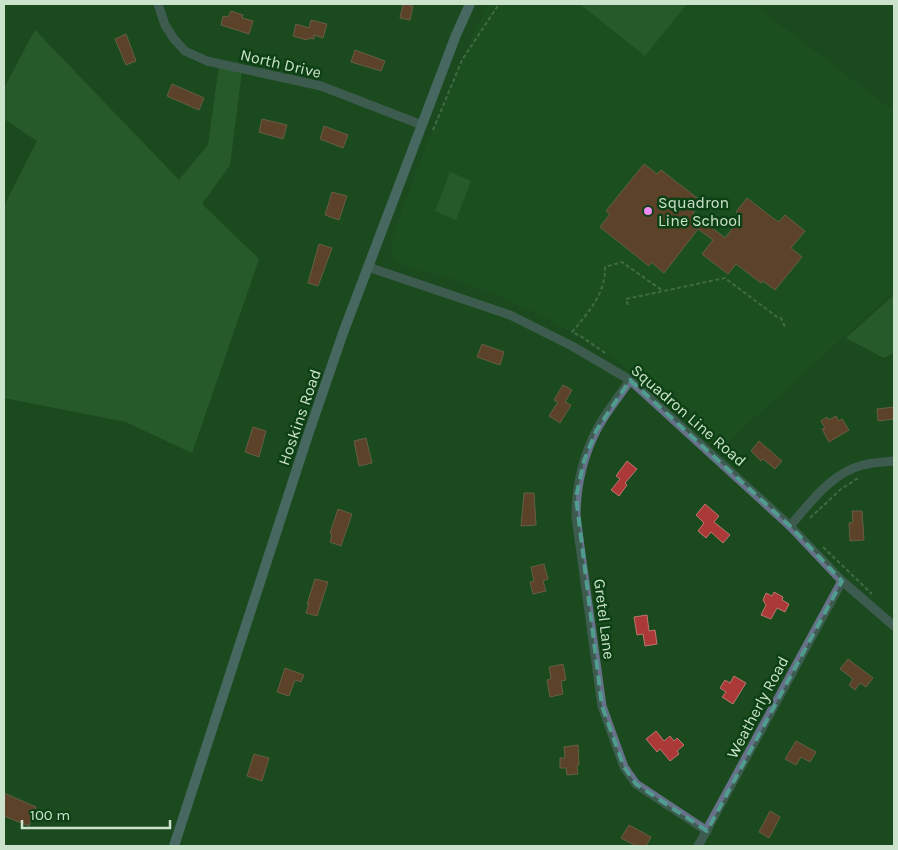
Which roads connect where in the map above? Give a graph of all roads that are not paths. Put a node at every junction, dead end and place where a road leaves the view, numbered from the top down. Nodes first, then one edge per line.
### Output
1 (158, 4) edge
2 (470, 4) edge
3 (422, 126) junction
4 (368, 267) junction
5 (630, 380) junction
6 (894, 461) edge
7 (790, 526) junction
8 (842, 581) junction
9 (894, 626) edge
10 (707, 831) junction
11 (174, 846) edge
12 (698, 846) edge

1 - 3 street, North Drive
2 - 3 street, Hoskins Road
3 - 4 street, Hoskins Road
4 - 5 street, Squadron Line Road
4 - 11 street, Hoskins Road
5 - 7 street, Squadron Line Road
5 - 10 street, Gretel Lane
6 - 7 street
7 - 8 street, Squadron Line Road
8 - 9 street, Squadron Line Road
8 - 10 street, Weatherly Road
10 - 12 street, Weatherly Road

